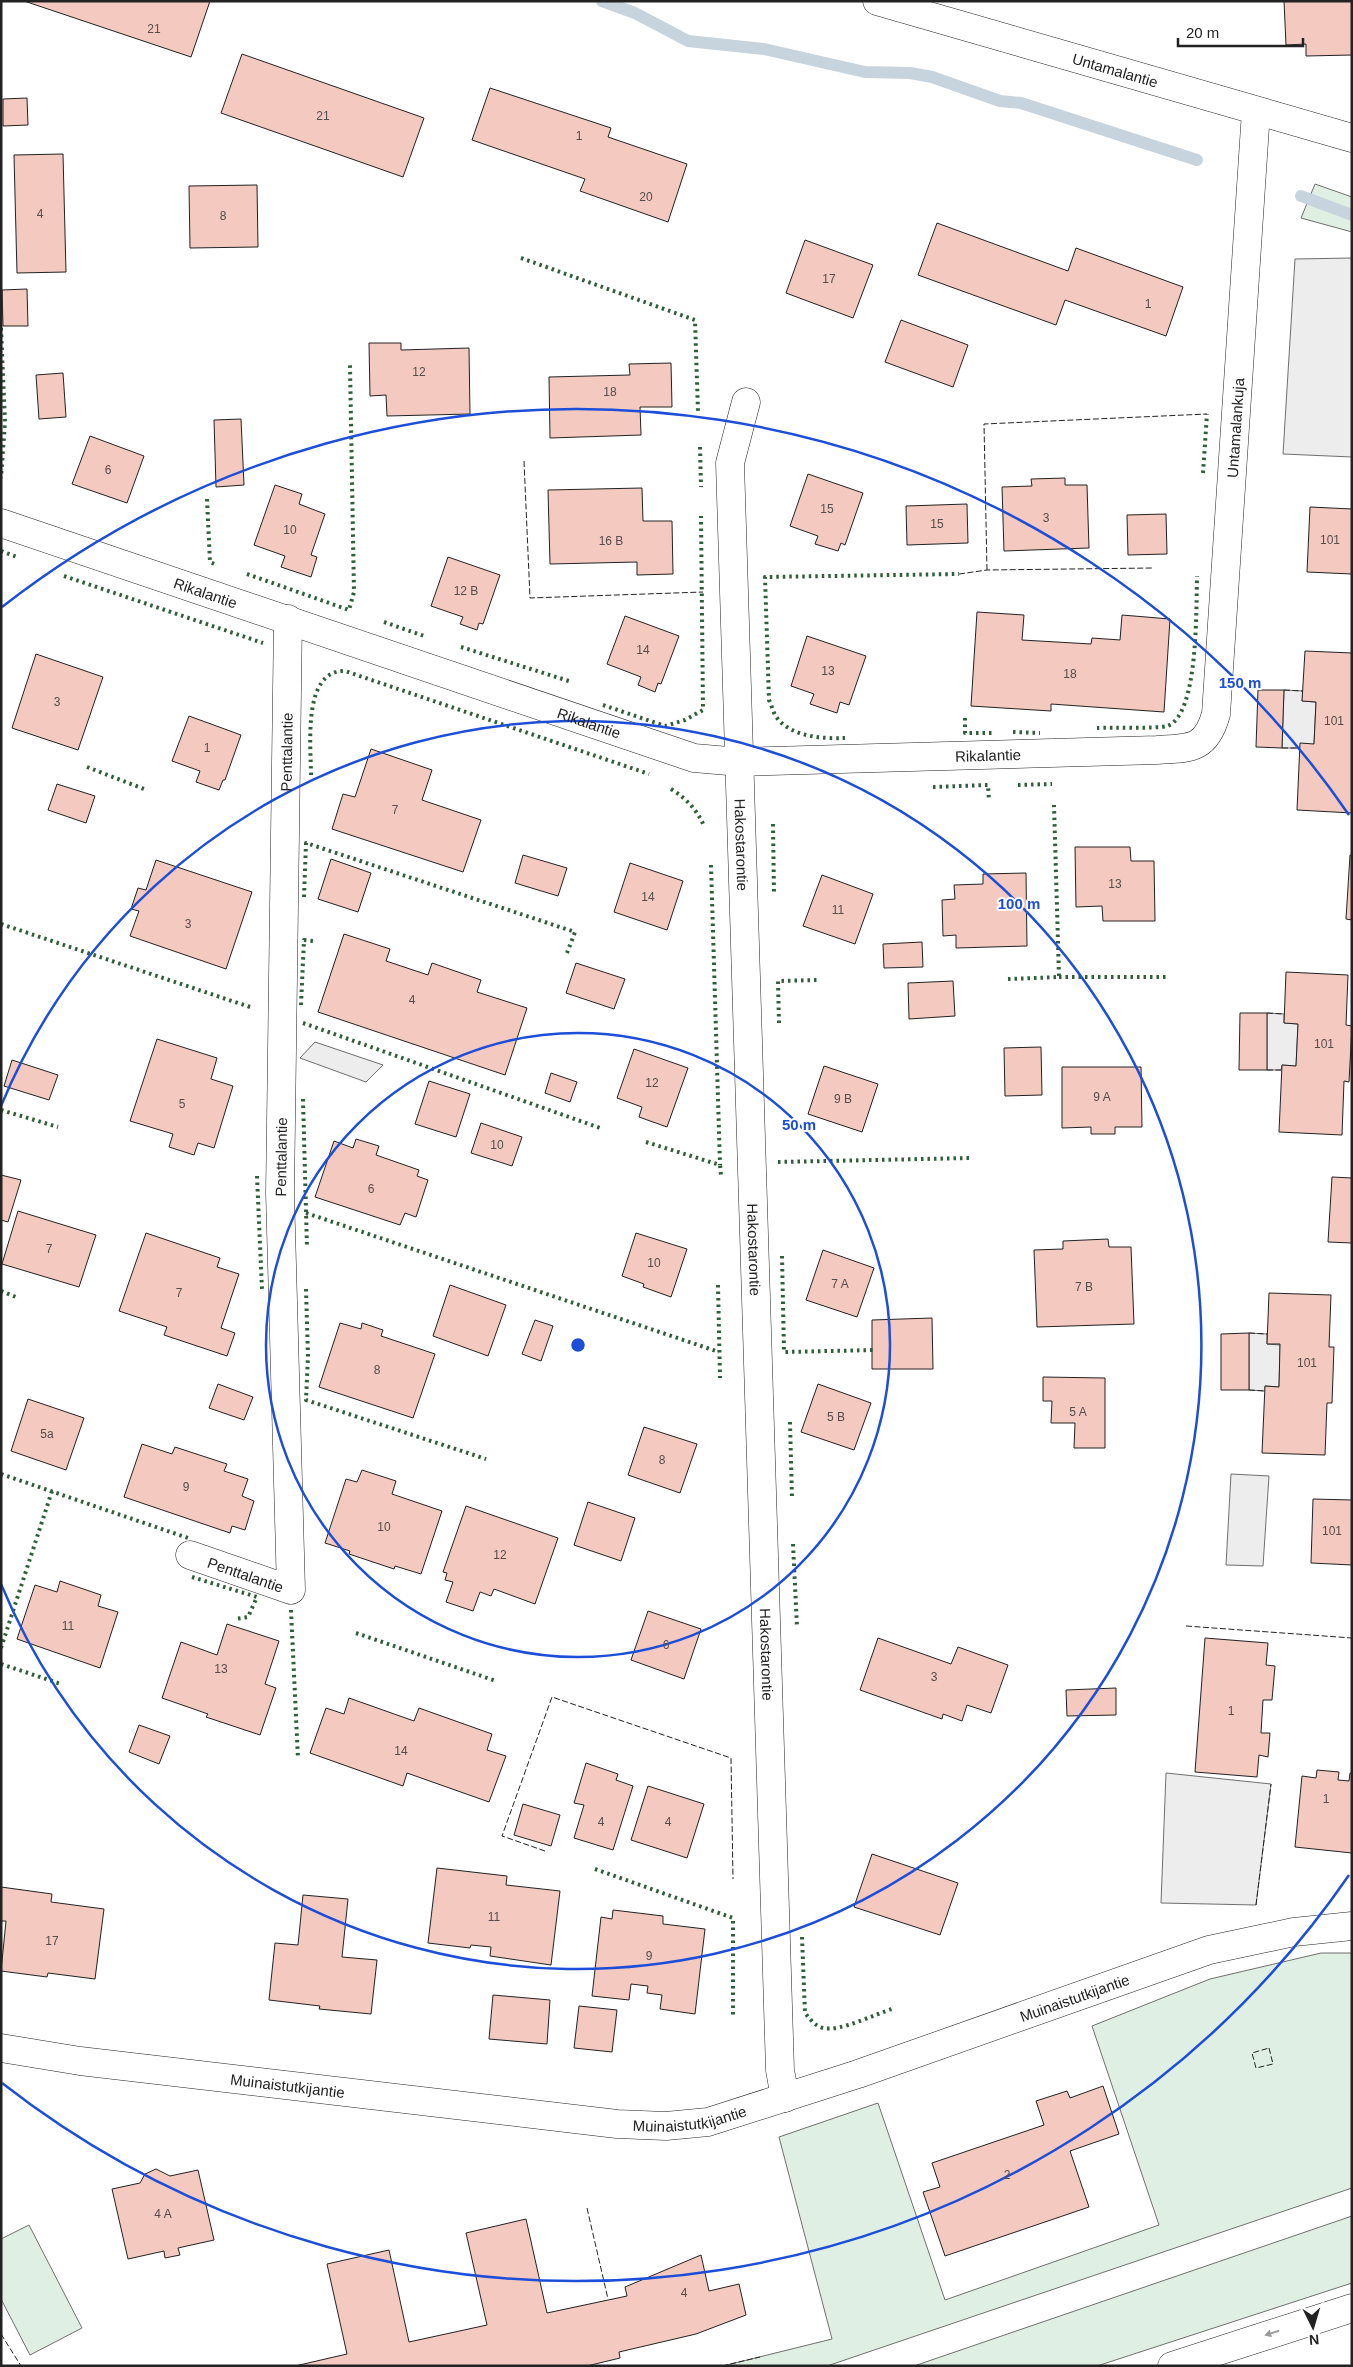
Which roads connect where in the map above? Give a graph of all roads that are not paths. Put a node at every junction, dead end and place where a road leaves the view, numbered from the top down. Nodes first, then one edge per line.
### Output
1 (877, 1) edge
2 (1256, 112) junction
3 (1352, 138) edge
4 (746, 402) dead end
5 (1, 523) edge
6 (288, 619) junction
7 (1203, 741) joint
8 (740, 762) junction
9 (190, 1555) dead end
10 (1352, 1926) edge
11 (1, 2048) edge
12 (785, 2098) junction
13 (1352, 2308) edge
14 (1172, 2366) edge

1 - 2 street, Untamalantie
2 - 3 street, Untamalantie
2 - 7 street, Untamalankuja
4 - 8 street, Hakostarontie
5 - 6 street, Rikalantie
6 - 8 street, Rikalantie
6 - 9 street, Penttalantie
7 - 8 street, Rikalantie
8 - 12 street, Hakostarontie
10 - 12 street, Muinaistutkijantie
11 - 12 street, Muinaistutkijantie
13 -> 14 street

